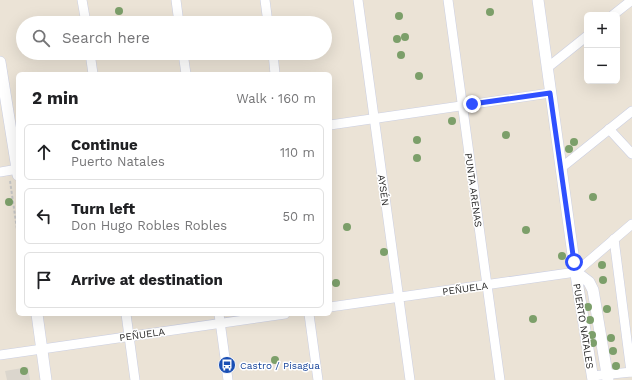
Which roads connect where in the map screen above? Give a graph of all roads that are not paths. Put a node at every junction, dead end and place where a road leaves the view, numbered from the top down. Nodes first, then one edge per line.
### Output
1 (82, 0) edge
2 (176, 0) edge
3 (265, 0) edge
4 (358, 0) edge
5 (448, 0) edge
6 (538, 0) edge
7 (632, 0) edge
8 (617, 12) edge
9 (85, 16) edge
10 (178, 16) edge
11 (267, 16) edge
12 (584, 38) edge
13 (91, 60) edge
14 (184, 60) edge
15 (273, 60) edge
16 (0, 62) edge
17 (547, 68) junction
18 (93, 72) edge
19 (186, 72) edge
20 (275, 72) edge
21 (550, 93) junction
22 (462, 105) junction
23 (632, 111) edge
24 (374, 118) junction
25 (332, 125) edge
26 (609, 129) junction
27 (632, 154) edge
28 (16, 159) edge
29 (561, 168) junction
30 (16, 171) edge
31 (0, 172) edge
32 (632, 224) edge
33 (614, 239) junction
34 (576, 272) junction
35 (487, 284) junction
36 (398, 297) junction
37 (332, 308) edge
38 (37, 316) edge
39 (126, 316) edge
40 (252, 316) edge
41 (309, 316) edge
42 (219, 318) edge
43 (129, 336) junction
44 (41, 349) junction
45 (0, 355) edge
46 (632, 372) edge
47 (608, 377) edge
48 (592, 378) edge
49 (46, 380) edge
50 (135, 380) edge
51 (228, 380) edge
52 (318, 380) edge
53 (410, 380) edge
54 (500, 380) edge

1 - 9 street
2 - 10 street
3 - 11 street
4 - 24 street, AYSÉN
5 - 22 street, PUNTA ARENAS
6 - 17 street, PUERTO NATALES
7 - 8 street
12 - 17 street
13 - 18 street
14 - 19 street
15 - 20 street
16 - 28 street
17 - 21 street, PUERTO NATALES
21 - 22 street
21 - 29 street, PUERTO NATALES
22 - 24 street
22 - 35 street, PUNTA ARENAS
23 - 26 street
24 - 25 street
24 - 36 street, AYSÉN
26 - 27 street
26 - 29 street
29 - 34 street, PUERTO NATALES
30 - 31 street
32 - 33 street
33 - 34 street
33 - 46 street
34 - 35 street, PEÑUELA
34 - 47 street, PUERTO NATALES
34 - 48 street, PUERTO NATALES
35 - 36 street, PEÑUELA
35 - 54 street, PUNTA ARENAS
36 - 37 street, PEÑUELA
36 - 53 street, AYSÉN
38 - 44 street
39 - 43 street
40 - 42 street, PEÑUELA
41 - 52 street
42 - 43 street, PEÑUELA
42 - 51 street
43 - 44 street, PEÑUELA
43 - 50 street
44 - 45 street, PEÑUELA
44 - 49 street
46 - 47 street
47 - 48 street

